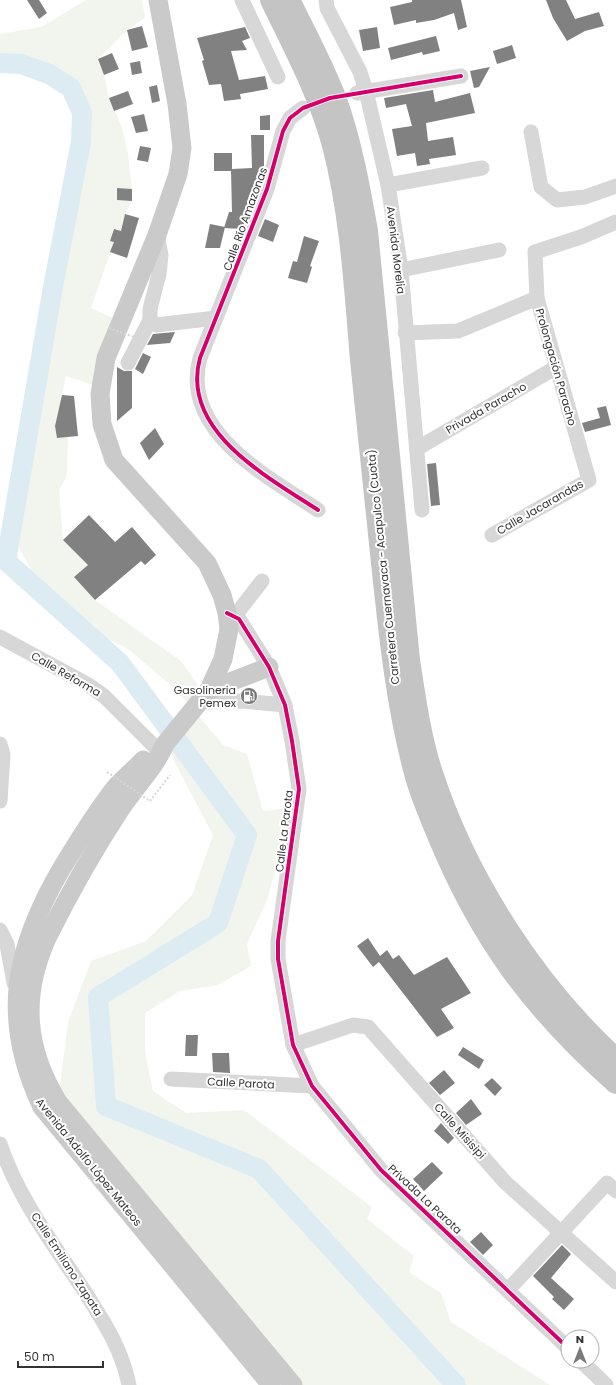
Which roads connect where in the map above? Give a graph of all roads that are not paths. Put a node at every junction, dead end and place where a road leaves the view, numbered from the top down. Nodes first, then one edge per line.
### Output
1 (158, 0) edge
2 (242, 0) edge
3 (271, 0) edge
4 (289, 0) edge
5 (326, 0) edge
6 (461, 76) dead end
7 (278, 77) dead end
8 (362, 92) junction
9 (303, 108) dead end
10 (531, 132) dead end
11 (482, 168) dead end
12 (388, 185) junction
13 (616, 186) edge
14 (616, 222) edge
15 (156, 235) junction
16 (499, 250) dead end
17 (401, 270) junction
18 (537, 298) junction
19 (216, 318) junction
20 (150, 320) junction
21 (405, 333) junction
22 (128, 363) dead end
23 (555, 368) junction
24 (418, 448) junction
25 (589, 480) joint
26 (318, 510) dead end
27 (422, 510) dead end
28 (492, 535) dead end
29 (262, 581) dead end
30 (231, 615) junction
31 (0, 637) edge
32 (269, 666) junction
33 (201, 700) junction
34 (285, 706) junction
35 (0, 744) edge
36 (163, 746) junction
37 (0, 801) edge
38 (0, 930) edge
39 (14, 982) junction
40 (294, 1046) junction
41 (616, 1059) edge
42 (171, 1079) dead end
43 (616, 1083) edge
44 (312, 1086) junction
45 (0, 1144) edge
46 (616, 1191) edge
47 (562, 1231) junction
48 (616, 1282) edge
49 (508, 1290) junction
50 (560, 1340) edge
51 (589, 1369) edge
52 (129, 1385) edge
53 (271, 1385) edge
54 (293, 1385) edge
55 (606, 1385) edge

1 - 15 main road
2 - 7 street
3 - 43 highway, Carretera Cuernavaca - Acapulco (Cuota)
4 - 41 highway, Carretera Cuernavaca - Acapulco (Cuota)
5 - 8 street, Avenida Morelia
6 - 8 street
8 - 12 street, Avenida Morelia
9 - 19 street, Calle Río Amazonas
10 - 13 street
11 - 12 street
12 - 17 street, Avenida Morelia
14 - 18 street, Prolongación Paracho
15 - 20 street
15 - 30 main road
16 - 17 street
17 - 21 street, Avenida Morelia
18 - 21 street
18 - 23 street, Prolongación Paracho
19 - 20 street
19 - 26 street, Calle Río Amazonas
20 - 22 street
21 - 24 street, Avenida Morelia
23 - 24 street, Privada Paracho
23 - 25 street, Prolongación Paracho
24 - 27 street, Avenida Morelia
25 - 28 street, Calle Jacarandas
29 - 30 street
30 - 32 street, Calle La Parota
30 - 33 main road
31 - 36 street, Calle Reforma
32 - 33 main road
32 - 34 street, Calle La Parota
33 - 34 street
33 - 36 main road
34 - 40 street, Calle La Parota
35 - 37 street
36 - 39 main road, Avenida Adolfo López Mateos
36 - 54 main road, Avenida Adolfo López Mateos
38 - 39 street
39 - 53 main road, Avenida Adolfo López Mateos
40 - 44 street, Privada La Parota
40 - 47 street, Calle Misisipi
42 - 44 street, Calle Parota
44 - 49 street, Privada La Parota
45 - 52 street, Calle Emiliano Zapata
46 - 47 street
47 - 48 street, Calle Misisipi
47 - 49 street
49 - 50 street, Privada La Parota
51 - 55 street

